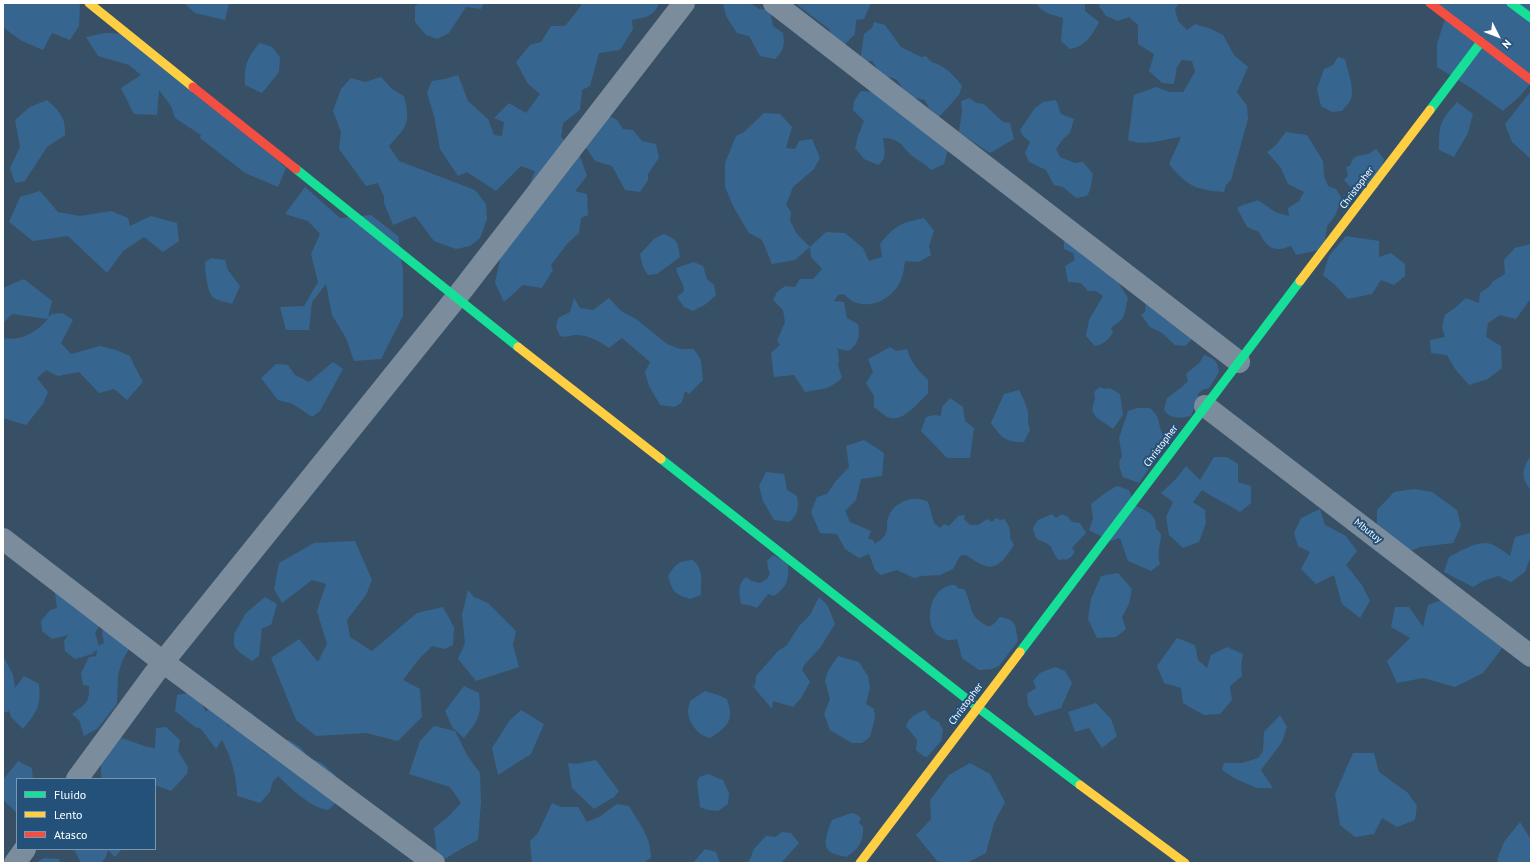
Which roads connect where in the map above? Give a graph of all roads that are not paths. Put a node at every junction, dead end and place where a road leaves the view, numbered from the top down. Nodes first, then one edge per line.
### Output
1 (89, 3) edge
2 (684, 3) edge
3 (774, 3) edge
4 (1430, 3) edge
5 (1511, 3) edge
6 (1531, 18) edge
7 (1481, 42) junction
8 (1531, 80) edge
9 (456, 298) junction
10 (1240, 362) junction
11 (1205, 406) junction
12 (3, 539) edge
13 (1531, 656) edge
14 (163, 662) junction
15 (977, 708) junction
16 (77, 778) edge
17 (24, 850) edge
18 (15, 863) edge
19 (434, 863) edge
20 (860, 863) edge
21 (1185, 863) edge

1 - 9 street
2 - 9 street
3 - 10 street
4 - 7 street
5 - 6 street
7 - 8 street
7 - 10 street, Christopher
9 - 14 street
9 - 15 street
10 - 11 street, Christopher
11 - 13 street, Mbutuy
11 - 15 street, Christopher
12 - 14 street
14 - 16 street
14 - 19 street
15 - 20 street, Christopher
15 - 21 street
17 - 18 street

